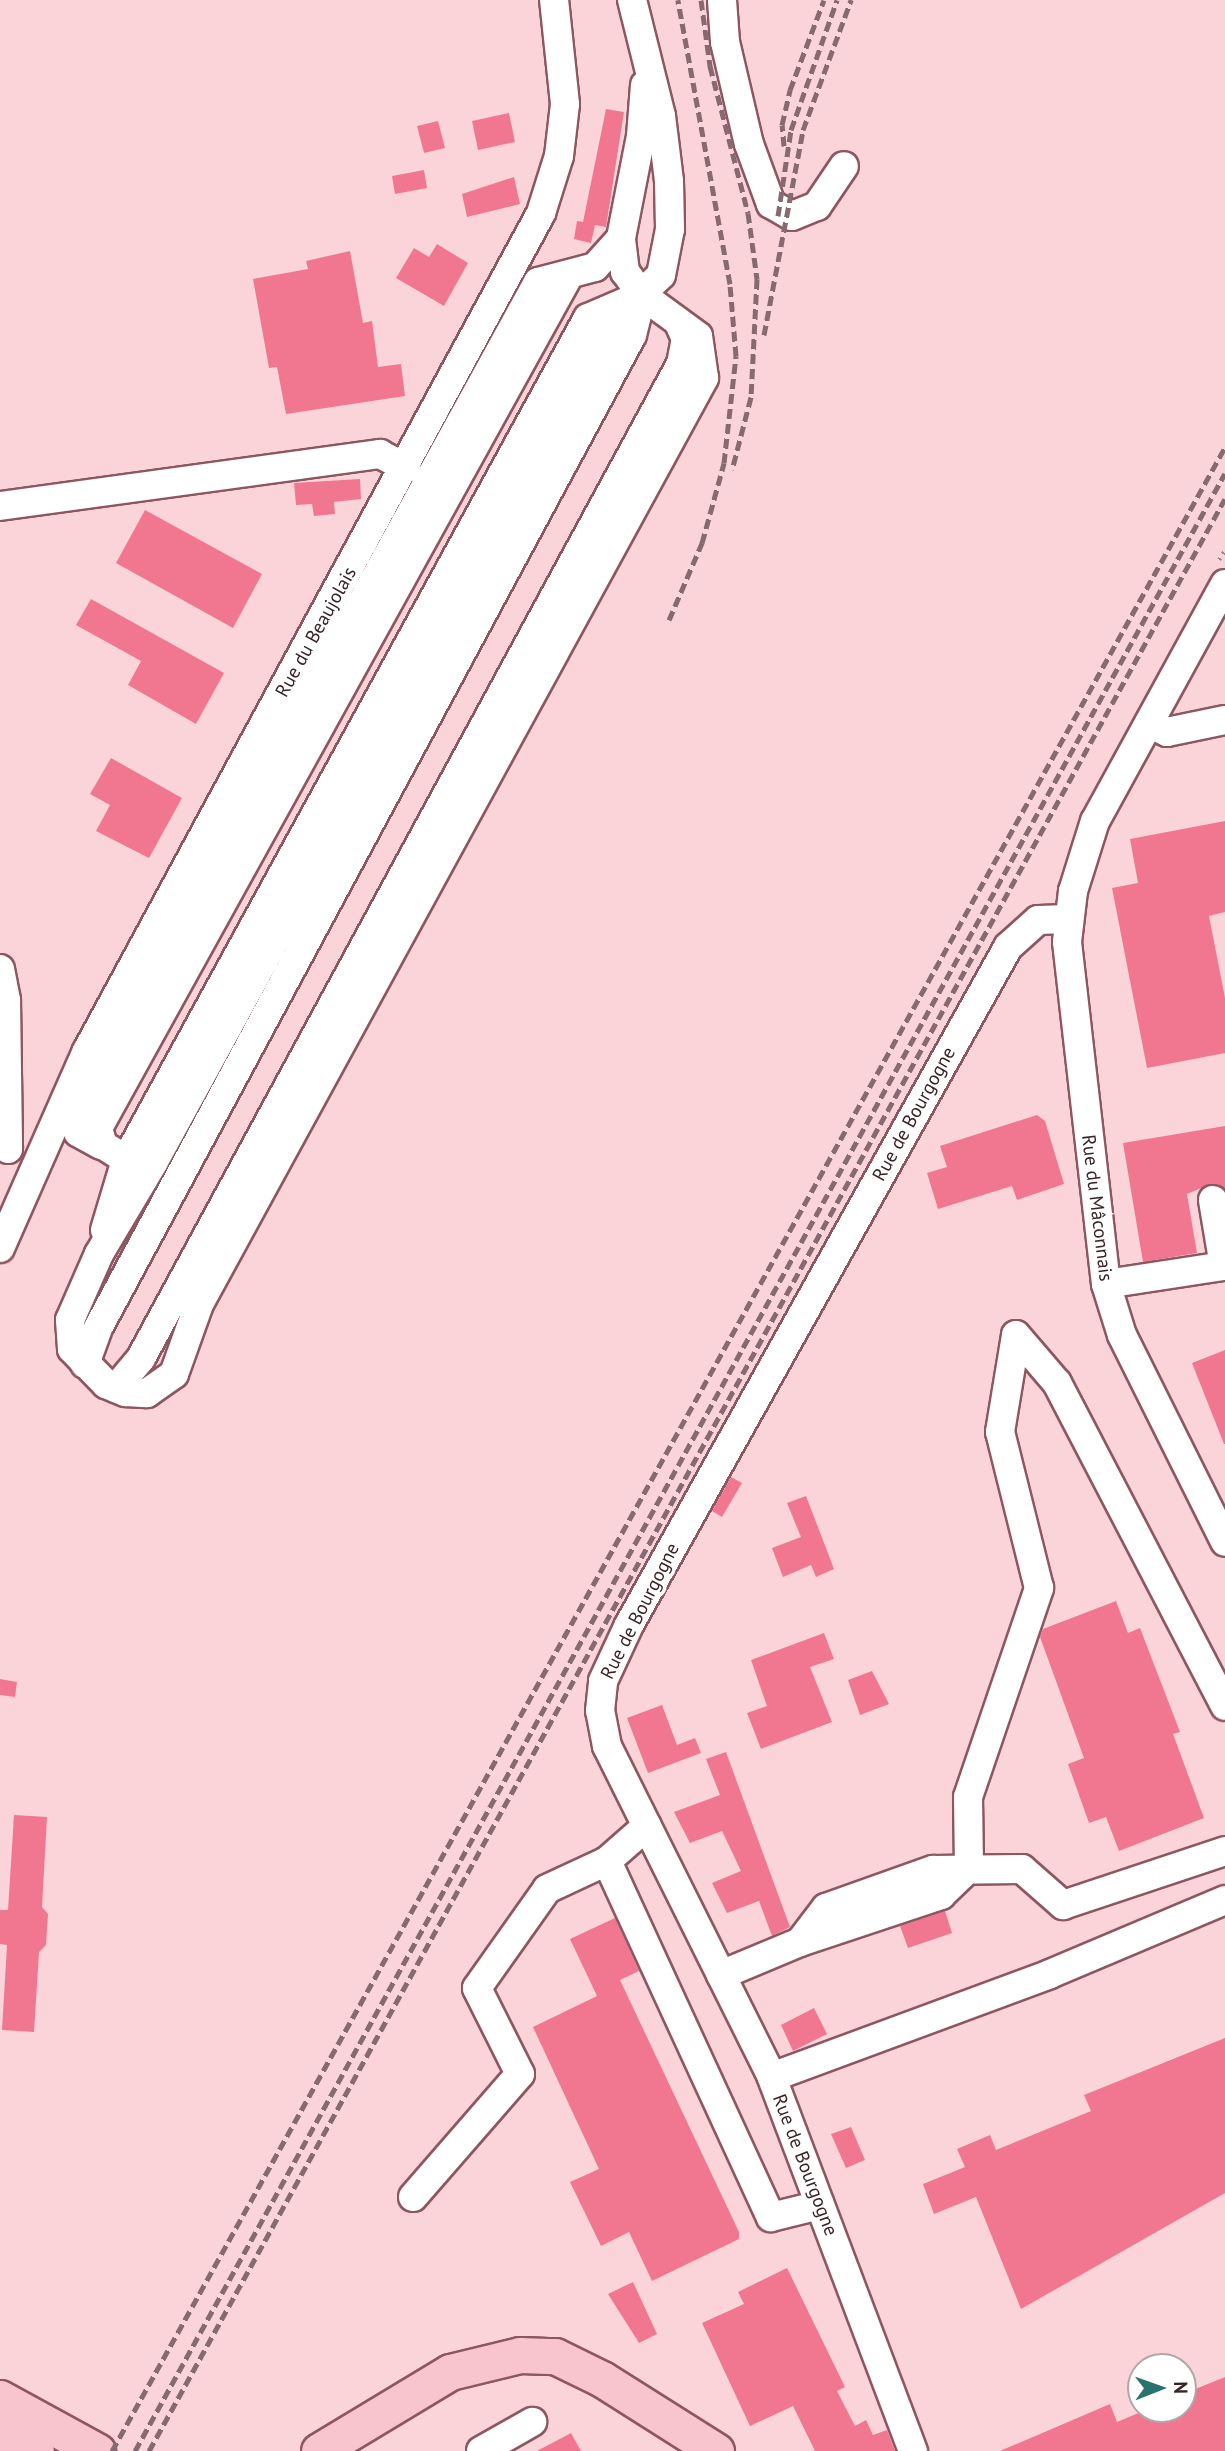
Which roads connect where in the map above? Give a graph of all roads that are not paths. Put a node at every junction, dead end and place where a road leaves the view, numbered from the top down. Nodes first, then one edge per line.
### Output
1 (554, 0) edge
2 (632, 0) edge
3 (722, 0) edge
4 (647, 61) junction
5 (844, 166) dead end
6 (621, 238) junction
7 (642, 295) junction
8 (407, 468) junction
9 (0, 506) edge
10 (1222, 598) edge
11 (1225, 720) edge
12 (1149, 723) junction
13 (1071, 905) junction
14 (0, 969) edge
15 (8, 1149) dead end
16 (139, 1162) junction
17 (1213, 1200) dead end
18 (0, 1248) edge
19 (1106, 1284) junction
20 (85, 1364) junction
21 (1225, 1542) edge
22 (1225, 1706) edge
23 (647, 1826) junction
24 (1225, 1851) edge
25 (607, 1861) junction
26 (969, 1868) junction
27 (1225, 1900) edge
28 (722, 1975) junction
29 (772, 2077) junction
30 (413, 2197) dead end
31 (820, 2205) junction
32 (602, 2379) junction
33 (0, 2398) edge
34 (532, 2422) dead end
35 (0, 2431) edge
36 (36, 2451) edge
37 (97, 2451) edge
38 (319, 2451) edge
39 (366, 2451) edge
40 (481, 2451) edge
41 (716, 2451) edge
42 (913, 2451) edge

1 - 8 street, Rue du Beaujolais
2 - 4 street
3 - 5 street
4 - 6 street
4 - 7 street
6 - 7 street
6 - 16 street
7 - 16 street
7 - 20 street
7 - 20 street
8 - 9 street
8 - 18 street, Rue du Beaujolais
10 - 12 street
11 - 12 street
12 - 13 street
13 - 19 street, Rue du Mâconnais
13 - 23 street, Rue de Bourgogne
14 - 15 street
16 - 20 street
17 - 19 street
19 - 21 street, Rue du Mâconnais
22 - 26 street
23 - 25 street
23 - 28 street, Rue de Bourgogne
24 - 26 street
25 - 30 street
25 - 31 street
26 - 28 street
27 - 29 street
28 - 29 street, Rue de Bourgogne
29 - 31 street, Rue de Bourgogne
31 - 42 street, Rue de Bourgogne
32 - 38 main road
32 - 39 main road
32 - 41 main road
33 - 37 main road
34 - 40 street
35 - 36 main road

